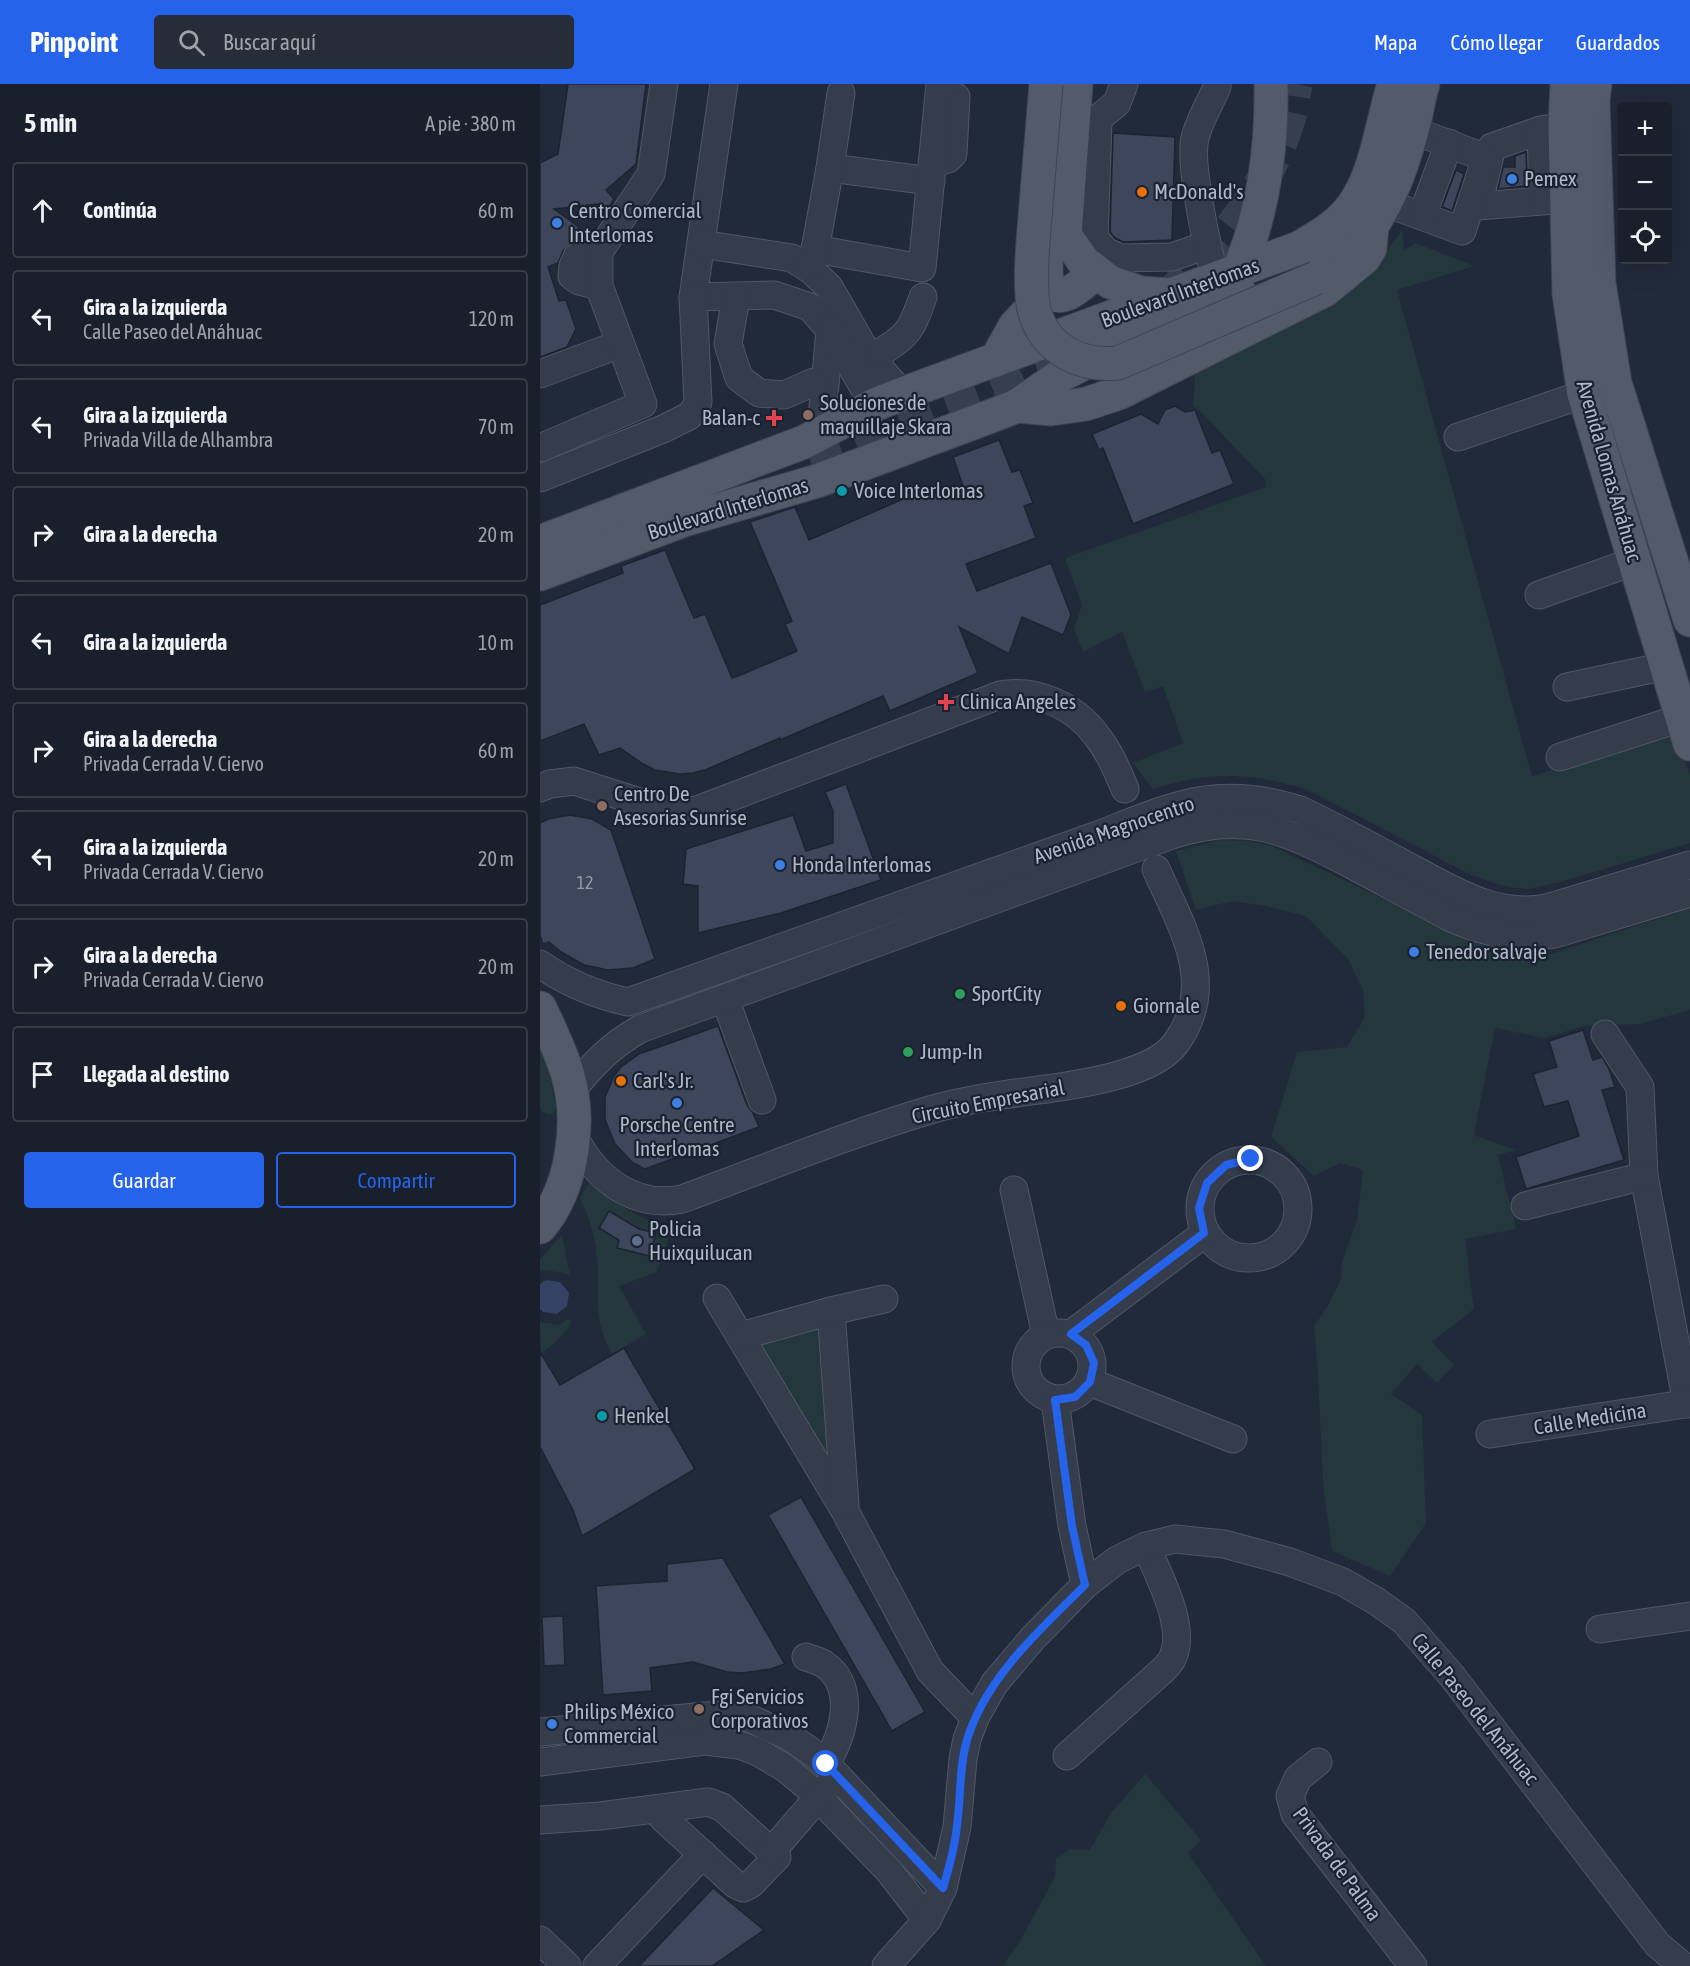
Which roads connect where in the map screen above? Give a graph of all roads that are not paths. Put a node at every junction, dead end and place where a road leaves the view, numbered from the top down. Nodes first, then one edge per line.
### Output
1 (664, 84) edge
2 (724, 84) edge
3 (940, 84) edge
4 (957, 84) edge
5 (1046, 84) edge
6 (1056, 84) edge
7 (1076, 84) edge
8 (1124, 84) edge
9 (1216, 84) edge
10 (1271, 84) edge
11 (1394, 84) edge
12 (1423, 84) edge
13 (1572, 86) edge
14 (841, 93) dead end
15 (1553, 128) junction
16 (1413, 130) junction
17 (1449, 143) junction
18 (830, 168) junction
19 (932, 172) junction
20 (1556, 200) junction
21 (1379, 214) junction
22 (1422, 216) junction
23 (701, 244) junction
24 (1207, 244) junction
25 (813, 260) junction
26 (1096, 273) junction
27 (1227, 276) junction
28 (1049, 290) junction
29 (1174, 295) junction
30 (693, 297) junction
31 (736, 297) junction
32 (923, 297) dead end
33 (830, 330) junction
34 (620, 344) junction
35 (879, 353) dead end
36 (996, 360) junction
37 (540, 374) edge
38 (814, 382) dead end
39 (1584, 394) junction
40 (888, 400) junction
41 (1458, 437) dead end
42 (812, 441) junction
43 (541, 445) edge
44 (540, 478) edge
45 (684, 520) junction
46 (540, 525) edge
47 (540, 542) edge
48 (1635, 561) junction
49 (540, 574) edge
50 (1539, 595) dead end
51 (1690, 620) edge
52 (1666, 666) junction
53 (1567, 687) dead end
54 (1686, 731) edge
55 (1560, 757) dead end
56 (540, 788) edge
57 (1125, 789) dead end
58 (1690, 865) edge
59 (1156, 869) dead end
60 (1690, 893) edge
61 (540, 964) edge
62 (725, 999) junction
63 (540, 1008) edge
64 (1605, 1034) dead end
65 (572, 1092) junction
66 (762, 1100) dead end
67 (574, 1136) junction
68 (1644, 1176) junction
69 (1014, 1190) dead end
70 (1525, 1206) dead end
71 (540, 1227) edge
72 (1204, 1233) dead end
73 (717, 1298) dead end
74 (884, 1299) dead end
75 (831, 1311) junction
76 (1058, 1335) junction
77 (741, 1336) junction
78 (1090, 1382) junction
79 (1055, 1400) junction
80 (1688, 1403) edge
81 (1490, 1434) dead end
82 (1233, 1439) dead end
83 (845, 1511) junction
84 (1146, 1546) junction
85 (1085, 1585) junction
86 (1687, 1621) edge
87 (1599, 1629) dead end
88 (806, 1657) dead end
89 (975, 1718) junction
90 (540, 1732) edge
91 (1067, 1756) dead end
92 (540, 1762) edge
93 (1318, 1762) dead end
94 (835, 1775) junction
95 (821, 1801) junction
96 (662, 1808) junction
97 (540, 1820) edge
98 (907, 1851) junction
99 (703, 1854) junction
100 (774, 1854) junction
101 (889, 1871) junction
102 (943, 1888) junction
103 (927, 1920) junction
104 (540, 1940) edge
105 (567, 1966) edge
106 (597, 1966) edge
107 (886, 1966) edge
108 (1413, 1966) edge
109 (1683, 1966) edge

1 - 34 street
2 - 23 street
3 - 19 street
4 - 19 street
5 - 21 main road, bridge
6 - 28 main road
7 - 26 main road
8 - 24 street
9 - 24 street
10 - 27 main road
11 - 27 main road, Boulevard Interlomas
12 - 16 main road
13 - 15 main road, Avenida Lomas Anáhuac
13 - 51 main road, Avenida Lomas Anáhuac
14 - 18 street
15 - 20 main road, Avenida Lomas Anáhuac
15 - 20 street
16 - 17 street
16 - 21 main road
17 - 22 street
17 - 22 street
18 - 19 street
18 - 25 street
19 - 25 street
20 - 39 main road, Avenida Lomas Anáhuac
21 - 22 street
21 - 45 main road, Boulevard Interlomas
23 - 25 street
23 - 30 street
24 - 27 street
25 - 40 street
26 - 28 main road
26 - 29 main road
27 - 29 main road, Boulevard Interlomas
28 - 36 main road
29 - 36 main road, Boulevard Interlomas
30 - 31 street
30 - 44 street
31 - 33 street
31 - 38 street
32 - 35 street
33 - 40 street
33 - 42 street
34 - 37 street
34 - 43 street
36 - 40 main road, Boulevard Interlomas
39 - 41 street
39 - 48 main road, Avenida Lomas Anáhuac
40 - 42 main road, Boulevard Interlomas
42 - 45 main road
42 - 46 main road, Boulevard Interlomas
42 - 47 main road, Boulevard Interlomas
45 - 49 main road, Boulevard Interlomas
48 - 50 street
48 - 52 main road, Avenida Lomas Anáhuac
52 - 53 street
52 - 54 main road, Avenida Lomas Anáhuac
54 - 55 street
56 - 57 street
58 - 61 street, Avenida Magnocentro
59 - 67 street, Circuito Empresarial
60 - 62 street, Avenida Magnocentro
62 - 65 street, Avenida Magnocentro
62 - 66 street
63 - 65 main road
64 - 68 street
65 - 67 main road
67 - 71 main road
68 - 70 street
68 - 80 street
69 - 76 street
72 - 76 street
73 - 77 street
74 - 75 street
75 - 77 street
75 - 83 street
76 - 78 street
76 - 79 street
77 - 83 street
78 - 79 street
78 - 82 street
79 - 85 street
80 - 81 street, Calle Medicina
83 - 89 street
84 - 85 street, Calle Paseo del Anáhuac
84 - 91 street
84 - 109 street, Calle Paseo del Anáhuac
85 - 89 street, Calle Paseo del Anáhuac
86 - 87 street
88 - 94 street
89 - 102 street, Calle Paseo del Anáhuac
90 - 94 street
92 - 95 street
93 - 108 street, Privada de Palma
94 - 95 street
94 - 98 street
95 - 100 street
95 - 101 street
96 - 97 street
96 - 99 street
96 - 100 street
98 - 101 street
98 - 102 street
99 - 100 street
99 - 106 street
101 - 103 street
102 - 103 street, Calle Paseo del Anáhuac
103 - 107 street, Calle Paseo del Anáhuac
104 - 105 street

